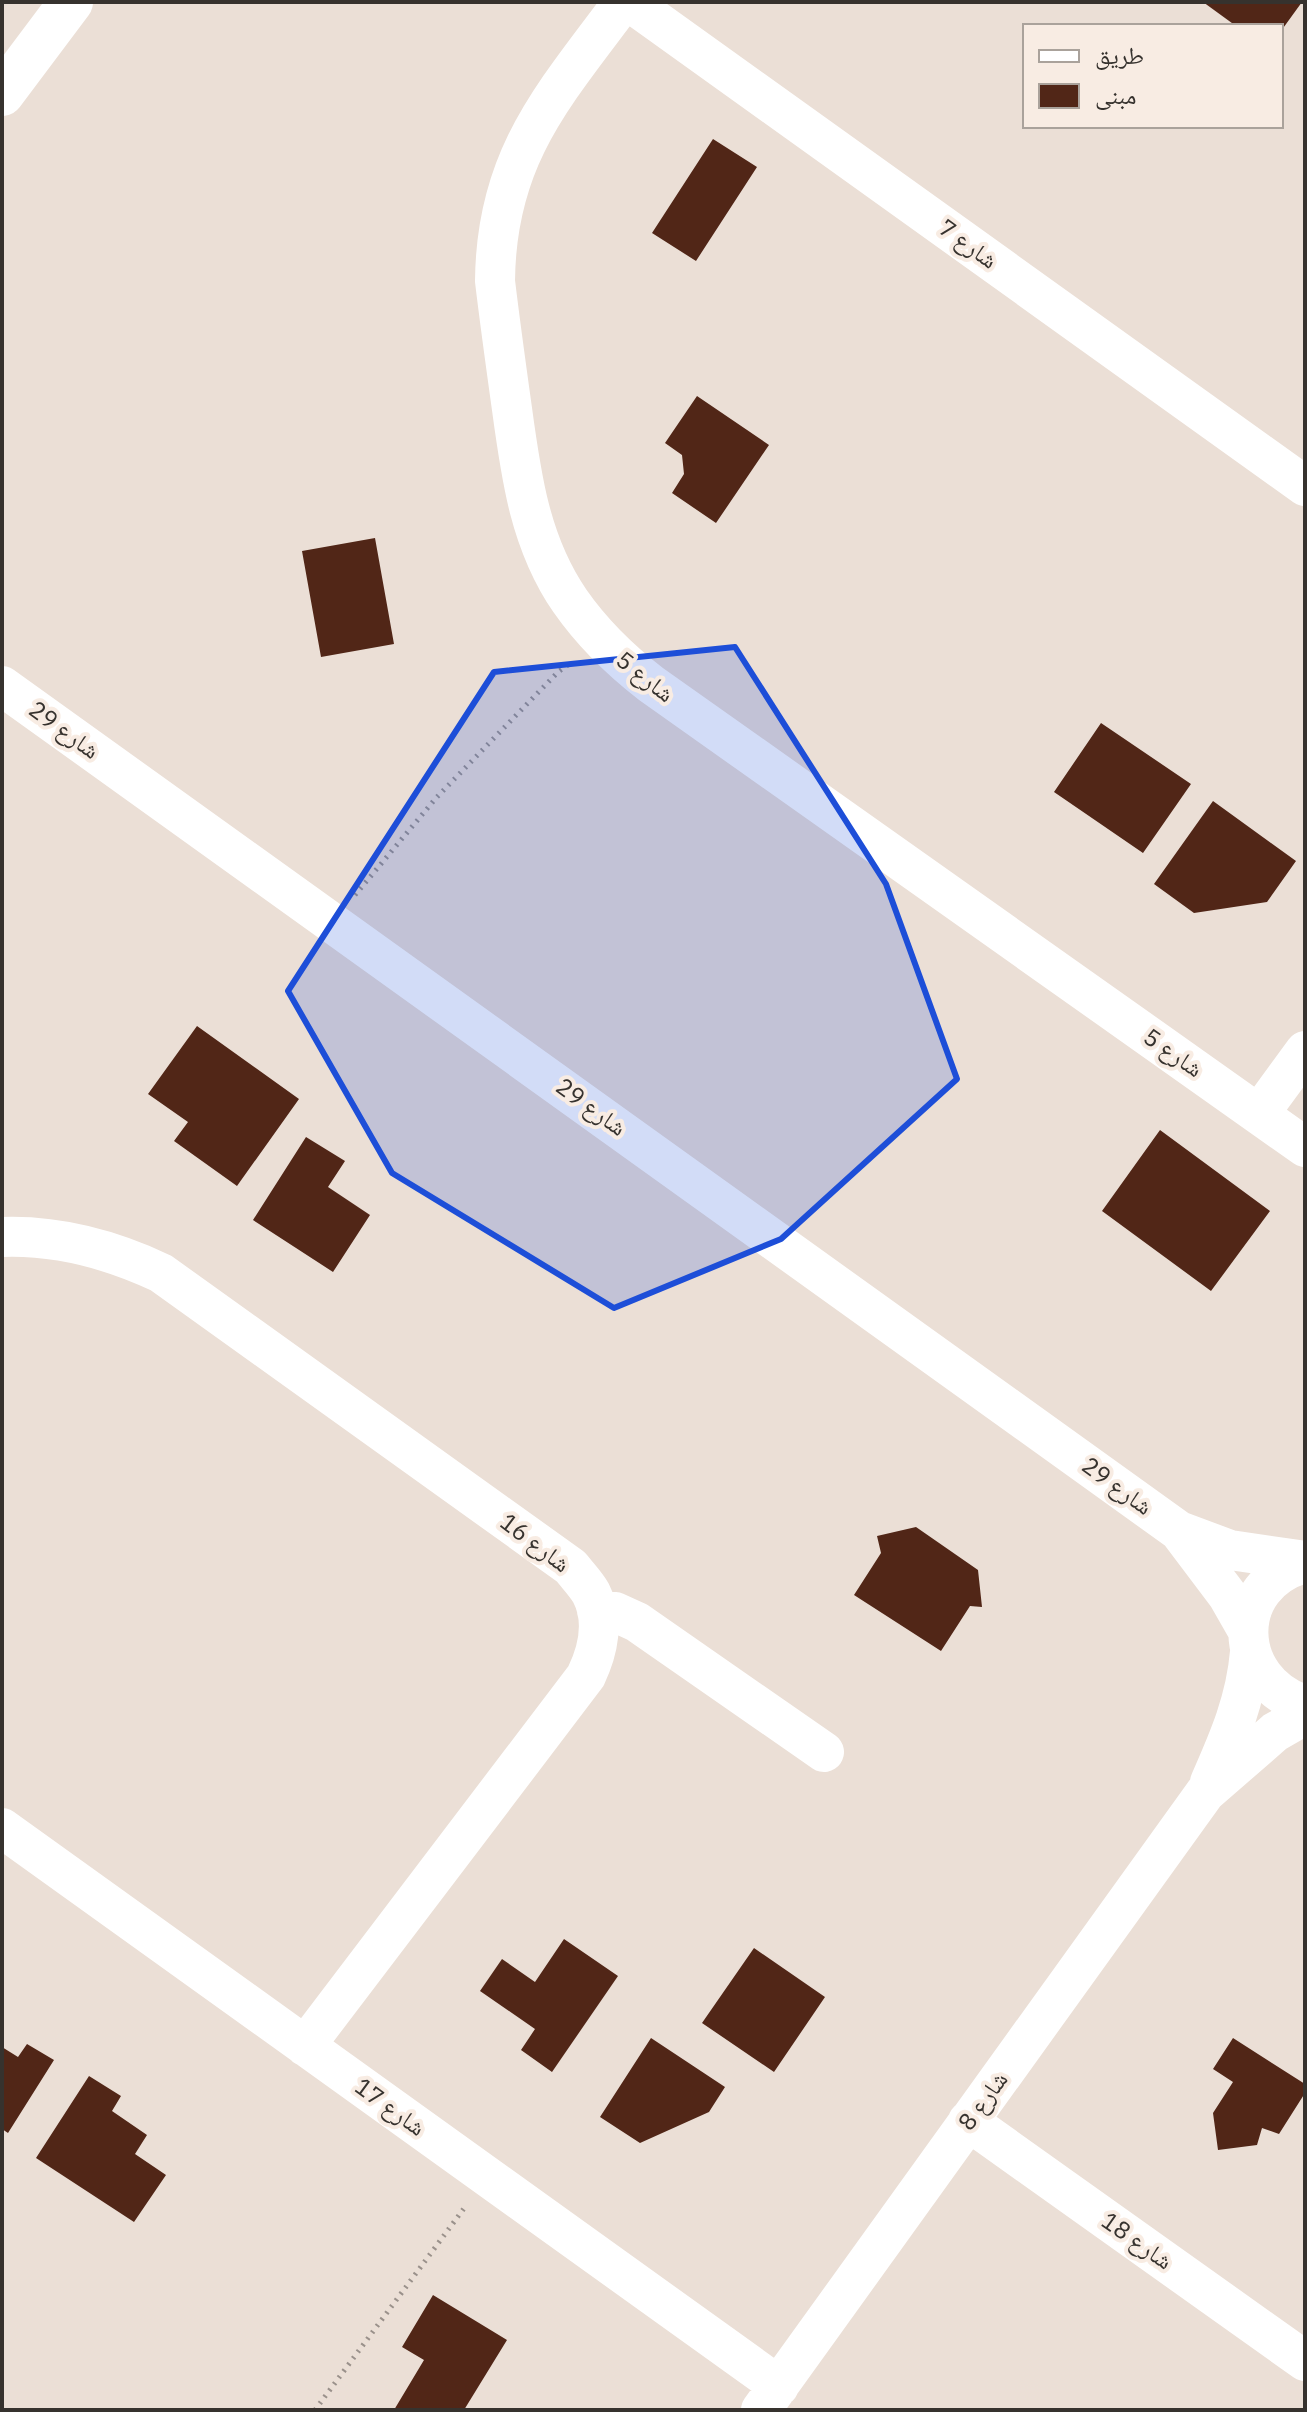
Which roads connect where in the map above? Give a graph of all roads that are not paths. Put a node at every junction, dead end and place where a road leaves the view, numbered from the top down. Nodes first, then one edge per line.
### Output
1 (71, 2) edge
2 (623, 2) edge
3 (630, 2) edge
4 (2, 94) edge
5 (1305, 486) edge
6 (2, 686) edge
7 (1305, 1051) edge
8 (1259, 1114) junction
9 (1305, 1147) edge
10 (2, 1237) edge
11 (1179, 1531) junction
12 (1305, 1562) edge
13 (597, 1611) junction
14 (1249, 1642) junction
15 (1305, 1705) edge
16 (1305, 1715) edge
17 (824, 1752) dead end
18 (1205, 1793) junction
19 (2, 1828) edge
20 (305, 2046) junction
21 (968, 2121) junction
22 (1305, 2361) edge
23 (770, 2398) edge

1 - 4 main road
2 - 8 street, شارع 5
3 - 5 street, شارع 7
6 - 11 street, شارع 29
7 - 8 street
8 - 9 street, شارع 5
10 - 13 street, شارع 16
11 - 12 street, شارع 29
11 - 14 street, شارع 29
12 - 14 street, شارع 8
13 - 17 street
13 - 20 street
14 - 15 street, شارع 29
14 - 18 street, شارع 8
16 - 18 street, شارع 8
18 - 21 street, شارع 8
19 - 20 street, شارع 17
20 - 23 street, شارع 17
21 - 22 street, شارع 18
21 - 23 street, شارع 8

